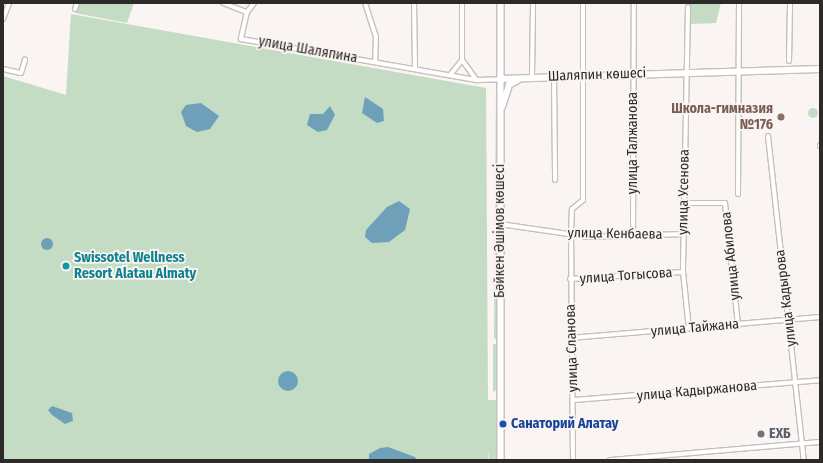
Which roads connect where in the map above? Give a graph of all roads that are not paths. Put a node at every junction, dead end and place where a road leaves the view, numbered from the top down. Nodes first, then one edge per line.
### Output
1 (8, 3) edge
2 (77, 3) edge
3 (222, 3) edge
4 (254, 3) edge
5 (365, 3) edge
6 (414, 3) edge
7 (462, 3) edge
8 (501, 3) edge
9 (533, 3) edge
10 (583, 3) edge
11 (634, 3) edge
12 (740, 3) edge
13 (790, 3) edge
14 (688, 7) dead end
15 (75, 9) dead end
16 (247, 12) junction
17 (3, 19) edge
18 (25, 60) dead end
19 (462, 60) junction
20 (789, 61) dead end
21 (375, 62) junction
22 (3, 68) edge
23 (415, 69) junction
24 (820, 69) edge
25 (685, 72) junction
26 (738, 72) junction
27 (633, 74) junction
28 (450, 75) junction
29 (582, 76) junction
30 (532, 77) junction
31 (554, 77) junction
32 (501, 79) junction
33 (477, 80) junction
34 (500, 115) junction
35 (768, 136) dead end
36 (555, 180) dead end
37 (738, 194) dead end
38 (684, 203) junction
39 (500, 224) junction
40 (684, 234) junction
41 (571, 235) junction
42 (633, 236) junction
43 (683, 272) junction
44 (570, 279) junction
45 (820, 317) edge
46 (788, 320) junction
47 (738, 325) junction
48 (689, 329) junction
49 (570, 338) junction
50 (820, 380) edge
51 (796, 382) junction
52 (574, 400) junction
53 (820, 442) edge
54 (802, 444) junction
55 (501, 460) edge
56 (573, 460) edge
57 (610, 460) edge
58 (804, 460) edge

1 - 17 street
2 - 15 street
3 - 16 street
4 - 16 street
5 - 21 street
6 - 23 street
7 - 19 street
8 - 32 main road, Бәйкен Әшімов көшесі
9 - 30 street
10 - 29 street
11 - 27 street, улица Талжанова
12 - 26 street, улица Абилова
13 - 20 street
14 - 25 street, улица Усенова
16 - 21 street, улица Шаляпина
18 - 22 street
19 - 28 street
19 - 33 street
21 - 23 street, Шаляпин көшесі
23 - 28 street, Шаляпин көшесі
24 - 26 main road, Шаляпин көшесі
25 - 26 main road, Шаляпин көшесі
25 - 27 main road, Шаляпин көшесі
25 - 38 street, улица Усенова
26 - 37 street, улица Абилова
27 - 29 main road, Шаляпин көшесі
27 - 42 street, улица Талжанова
28 - 33 street, Шаляпин көшесі
29 - 31 main road, Шаляпин көшесі
29 - 41 street, улица Сланова
30 - 31 main road, Шаляпин көшесі
30 - 32 main road, Шаляпин көшесі
30 - 34 main road
31 - 36 street
32 - 33 street, Шаляпин көшесі
32 - 34 main road, Бәйкен Әшімов көшесі
34 - 39 main road, Бәйкен Әшімов көшесі
35 - 46 street, улица Кадырова
38 - 40 street, улица Усенова
38 - 47 street, улица Абилова
39 - 41 street, улица Кенбаева
39 - 55 main road, Бәйкен Әшімов көшесі
40 - 42 street, улица Кенбаева
40 - 43 street, улица Усенова
41 - 42 street, улица Кенбаева
41 - 44 street, улица Сланова
43 - 44 street, улица Тогысова
43 - 48 street, улица Усенова
44 - 49 street, улица Сланова
45 - 46 street, улица Тайжана
46 - 47 street, улица Тайжана
46 - 51 street, улица Кадырова
47 - 48 street, улица Тайжана
48 - 49 street, улица Тайжана
49 - 52 street, улица Сланова
50 - 51 street, улица Кадыржанова
51 - 52 street, улица Кадыржанова
51 - 54 street, улица Кадырова
52 - 56 street, улица Сланова
53 - 54 street
54 - 57 street
54 - 58 street, улица Кадырова

